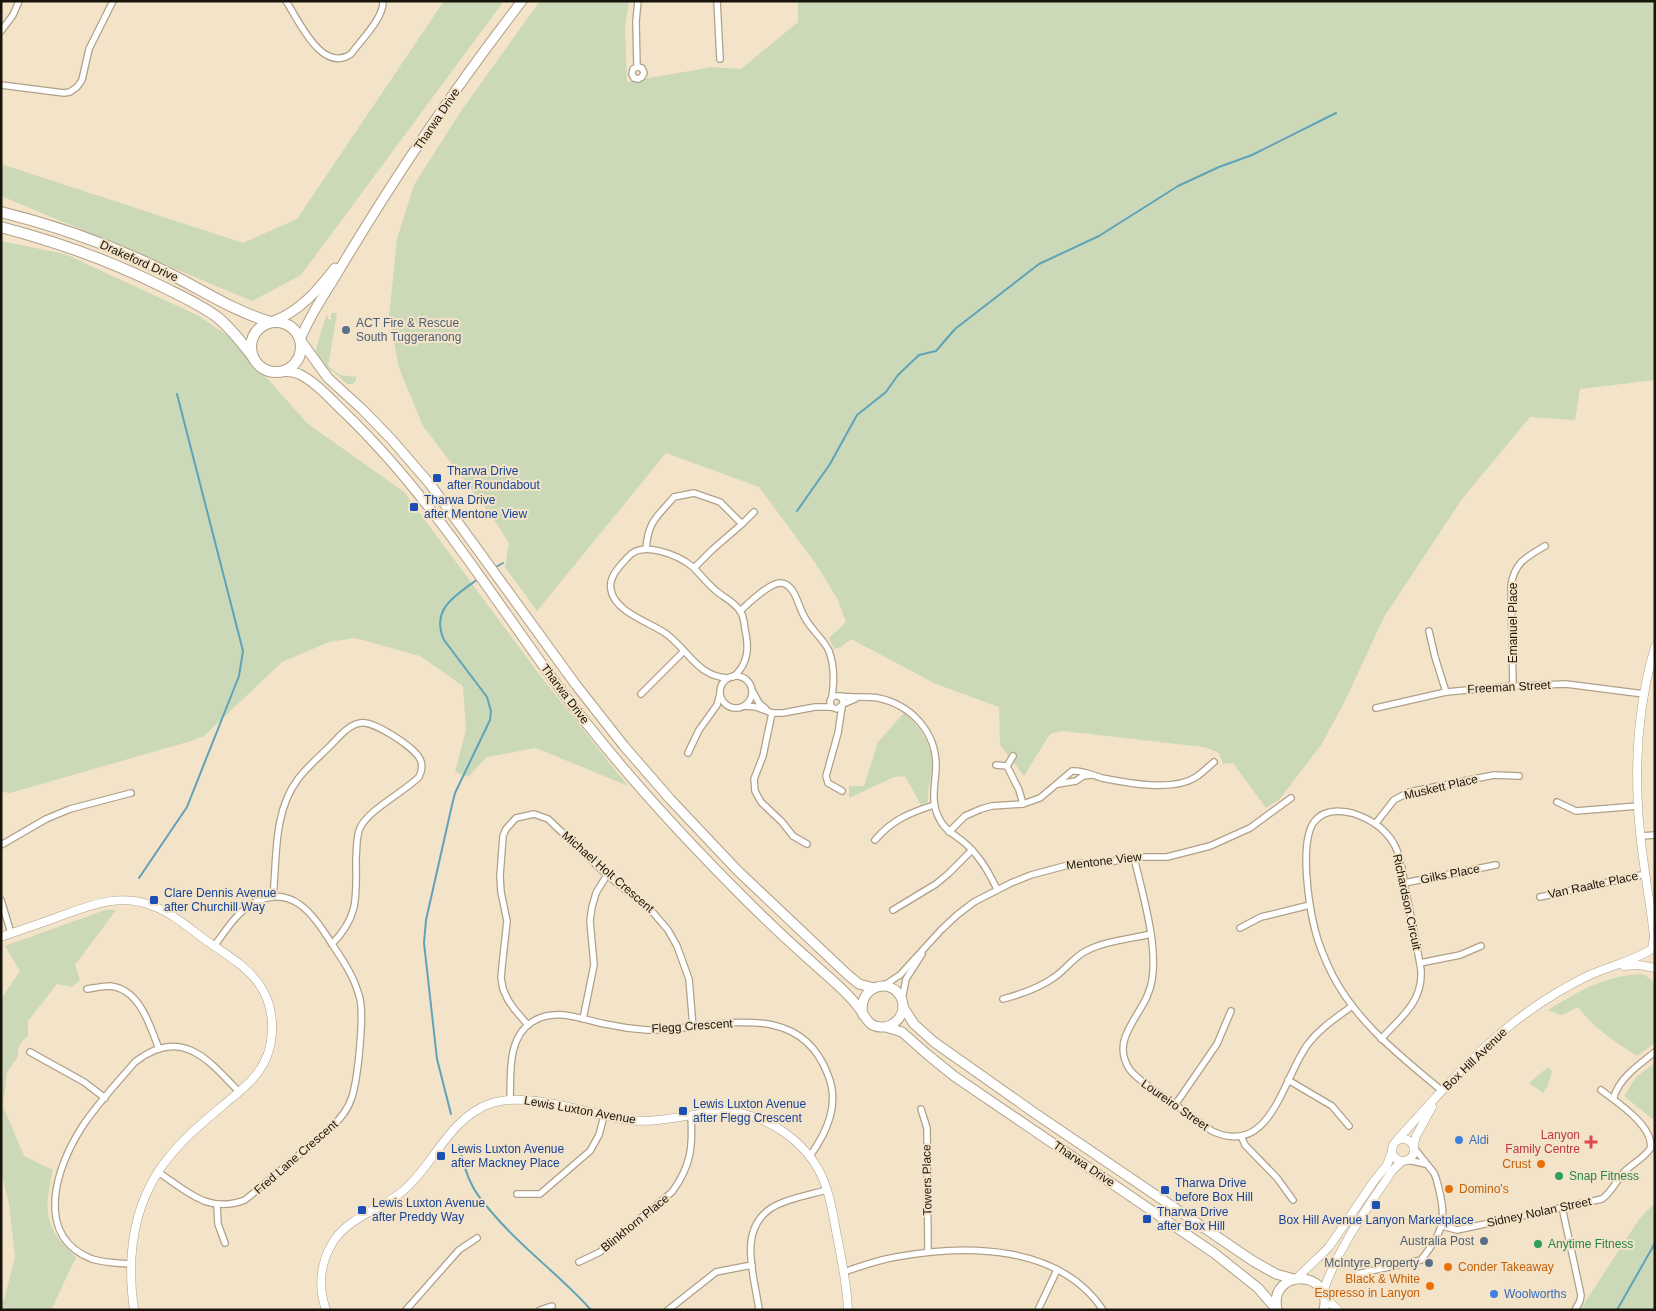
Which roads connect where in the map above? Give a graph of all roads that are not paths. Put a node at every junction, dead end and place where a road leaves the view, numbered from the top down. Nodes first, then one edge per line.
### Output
1 (19, 1) edge
2 (113, 1) edge
3 (286, 1) edge
4 (383, 1) edge
5 (522, 1) edge
6 (638, 1) edge
7 (717, 1) edge
8 (1, 31) edge
9 (720, 59) dead end
10 (637, 67) dead end
11 (1, 85) edge
12 (1, 212) edge
13 (1, 227) edge
14 (356, 240) junction
15 (272, 322) junction
16 (300, 340) junction
17 (253, 357) junction
18 (279, 372) junction
19 (754, 512) dead end
20 (742, 524) junction
21 (1545, 546) dead end
22 (646, 548) junction
23 (694, 568) junction
24 (740, 611) junction
25 (1430, 631) dead end
26 (1655, 647) edge
27 (683, 652) junction
28 (745, 662) junction
29 (712, 675) junction
30 (730, 678) junction
31 (747, 680) junction
32 (1513, 686) junction
33 (720, 691) junction
34 (752, 692) junction
35 (1446, 692) junction
36 (642, 694) dead end
37 (1644, 694) junction
38 (835, 697) junction
39 (857, 698) junction
40 (745, 706) junction
41 (815, 706) junction
42 (843, 706) junction
43 (729, 707) junction
44 (832, 708) junction
45 (1376, 708) dead end
46 (713, 712) junction
47 (770, 713) junction
48 (839, 721) junction
49 (688, 753) dead end
50 (1013, 756) dead end
51 (1214, 762) dead end
52 (996, 765) dead end
53 (1007, 766) junction
54 (1091, 775) junction
55 (1519, 776) dead end
56 (1058, 784) junction
57 (842, 791) dead end
58 (130, 793) dead end
59 (1291, 798) dead end
60 (1556, 802) dead end
61 (1023, 804) junction
62 (934, 806) junction
63 (1638, 806) junction
64 (1376, 823) junction
65 (949, 832) junction
66 (1655, 835) edge
67 (1641, 836) junction
68 (875, 840) dead end
69 (806, 844) dead end
70 (1, 845) edge
71 (972, 850) junction
72 (1134, 857) junction
73 (1496, 865) dead end
74 (1646, 874) junction
75 (606, 875) junction
76 (1404, 883) junction
77 (997, 889) junction
78 (1650, 896) junction
79 (273, 897) junction
80 (1540, 897) dead end
81 (1, 900) edge
82 (1310, 905) junction
83 (892, 910) dead end
84 (1655, 910) edge
85 (1240, 928) dead end
86 (11, 934) junction
87 (1150, 934) junction
88 (1, 937) edge
89 (332, 944) junction
90 (214, 946) junction
91 (927, 946) junction
92 (1481, 946) dead end
93 (1653, 948) edge
94 (1420, 963) junction
95 (1615, 966) junction
96 (1655, 967) edge
97 (878, 987) junction
98 (87, 989) dead end
99 (1003, 999) dead end
100 (902, 1004) junction
101 (1352, 1006) junction
102 (1231, 1011) dead end
103 (864, 1015) junction
104 (582, 1019) junction
105 (528, 1025) junction
106 (693, 1027) junction
107 (886, 1027) junction
108 (1381, 1039) junction
109 (159, 1049) junction
110 (30, 1052) dead end
111 (1655, 1052) edge
112 (1288, 1080) junction
113 (1601, 1090) dead end
114 (239, 1092) junction
115 (1440, 1093) junction
116 (1614, 1096) junction
117 (105, 1098) junction
118 (510, 1099) junction
119 (1175, 1105) junction
120 (921, 1109) dead end
121 (604, 1116) junction
122 (691, 1116) junction
123 (1349, 1126) dead end
124 (1241, 1136) junction
125 (1398, 1139) junction
126 (1414, 1146) junction
127 (1392, 1152) junction
128 (810, 1156) junction
129 (1405, 1161) junction
130 (1426, 1164) junction
131 (158, 1172) junction
132 (827, 1190) junction
133 (517, 1194) dead end
134 (1293, 1200) dead end
135 (217, 1205) junction
136 (1562, 1207) junction
137 (1442, 1226) junction
138 (477, 1238) dead end
139 (225, 1243) dead end
140 (928, 1252) junction
141 (579, 1262) dead end
142 (130, 1264) junction
143 (752, 1265) junction
144 (1057, 1270) junction
145 (844, 1272) junction
146 (1357, 1274) dead end
147 (1295, 1279) junction
148 (1324, 1295) junction
149 (552, 1306) dead end
150 (324, 1309) edge
151 (134, 1310) edge
152 (406, 1310) edge
153 (540, 1310) edge
154 (668, 1310) edge
155 (759, 1310) edge
156 (848, 1310) edge
157 (1039, 1310) edge
158 (1103, 1310) edge
159 (1277, 1310) edge
160 (1324, 1310) edge
161 (1338, 1310) edge
162 (1575, 1310) edge

1 - 8 street
2 - 11 street
3 - 4 street
5 - 14 main road, Tharwa Drive
6 - 10 street
7 - 9 street
12 - 15 highway, Drakeford Drive
13 - 17 highway, Drakeford Drive
14 - 15 main road, Tharwa Drive
14 - 16 main road, Tharwa Drive
15 - 16 highway
15 - 17 highway
16 - 18 highway
16 - 97 main road, Tharwa Drive
17 - 18 highway
18 - 103 main road, Tharwa Drive
19 - 20 street
20 - 22 street
20 - 23 street
21 - 32 street, Emanuel Place
22 - 23 street
22 - 27 street
23 - 24 street
24 - 28 street
24 - 38 street
25 - 35 street
26 - 37 street
27 - 29 street
27 - 36 street
28 - 30 street
28 - 31 street
29 - 30 street
29 - 33 street
30 - 31 street
30 - 33 street
31 - 34 street
32 - 35 street, Freeman Street
32 - 37 street, Freeman Street
33 - 43 street
33 - 46 street
34 - 40 street
34 - 47 street
35 - 45 street, Freeman Street
37 - 63 street
38 - 39 street
38 - 41 street
38 - 42 street
38 - 44 street
39 - 42 street
39 - 62 street
40 - 43 street
40 - 47 street
41 - 44 street
41 - 47 street
42 - 44 street
42 - 48 street
43 - 46 street
44 - 48 street
46 - 49 street
47 - 69 street
48 - 57 street
50 - 53 street
51 - 54 street
52 - 53 street
53 - 61 street
54 - 56 street
54 - 56 street
55 - 64 street, Muskett Place
56 - 61 street
58 - 70 street
59 - 72 street, Mentone View
60 - 63 street
61 - 65 street
62 - 65 street
62 - 68 street
63 - 67 street
64 - 76 street, Richardson Circuit
64 - 82 street, Richardson Circuit
65 - 71 street
66 - 67 street
67 - 74 street
71 - 77 street
71 - 83 street
72 - 77 street, Mentone View
72 - 87 street, Loureiro Street
73 - 76 street, Gilks Place
74 - 78 street
74 - 80 street, Van Raalte Place
75 - 104 street
75 - 105 street, Michael Holt Crescent
75 - 106 street, Michael Holt Crescent
76 - 94 street, Richardson Circuit
77 - 91 street, Mentone View
78 - 84 street
78 - 93 street
79 - 89 street, Fred Lane Crescent
79 - 89 street
79 - 90 street
81 - 86 street
82 - 85 street
82 - 101 street, Richardson Circuit
86 - 88 street
86 - 90 street
87 - 99 street
87 - 119 street, Loureiro Street
89 - 135 street, Fred Lane Crescent
90 - 114 street
91 - 97 street, Mentone View
91 - 100 street, Mentone View
92 - 94 street
93 - 95 street, Box Hill Avenue
93 - 96 street
94 - 108 street, Richardson Circuit
95 - 96 street, Box Hill Avenue
95 - 115 street, Box Hill Avenue
97 - 100 main road
97 - 103 main road
98 - 109 street
100 - 107 main road
100 - 147 main road, Tharwa Drive
101 - 108 street, Richardson Circuit
101 - 112 street
102 - 119 street
103 - 107 main road
104 - 105 street, Flegg Crescent
104 - 106 street, Flegg Crescent
105 - 118 street
106 - 128 street, Flegg Crescent
107 - 159 main road, Tharwa Drive
108 - 115 street, Richardson Circuit
109 - 114 street
109 - 117 street
110 - 117 street
111 - 116 street
112 - 123 street
112 - 124 street
113 - 116 street, Sidney Nolan Street
114 - 131 street
115 - 125 street, Box Hill Avenue
115 - 126 street, Box Hill Avenue
116 - 136 street, Sidney Nolan Street
117 - 142 street
118 - 121 street, Lewis Luxton Avenue
118 - 150 street, Lewis Luxton Avenue
119 - 124 street, Loureiro Street
120 - 140 street, Towers Place
121 - 122 street, Lewis Luxton Avenue
121 - 133 street
122 - 128 street, Lewis Luxton Avenue
122 - 141 street, Blinkhorn Place
124 - 134 street
125 - 126 street
125 - 127 street
126 - 129 street
126 - 130 street
127 - 129 street
127 - 147 street
128 - 132 street, Lewis Luxton Avenue
129 - 130 street
129 - 148 street
130 - 137 street
131 - 135 street
131 - 142 street
132 - 143 street
132 - 145 street, Lewis Luxton Avenue
135 - 139 street
136 - 137 street, Sidney Nolan Street
136 - 162 street
137 - 146 street
138 - 152 street
140 - 144 street
140 - 145 street
142 - 151 street
143 - 154 street
143 - 155 street
144 - 157 street
144 - 158 street
145 - 156 street, Lewis Luxton Avenue
147 - 148 main road, Tharwa Drive
147 - 159 main road
148 - 160 main road
148 - 161 street
149 - 153 street

